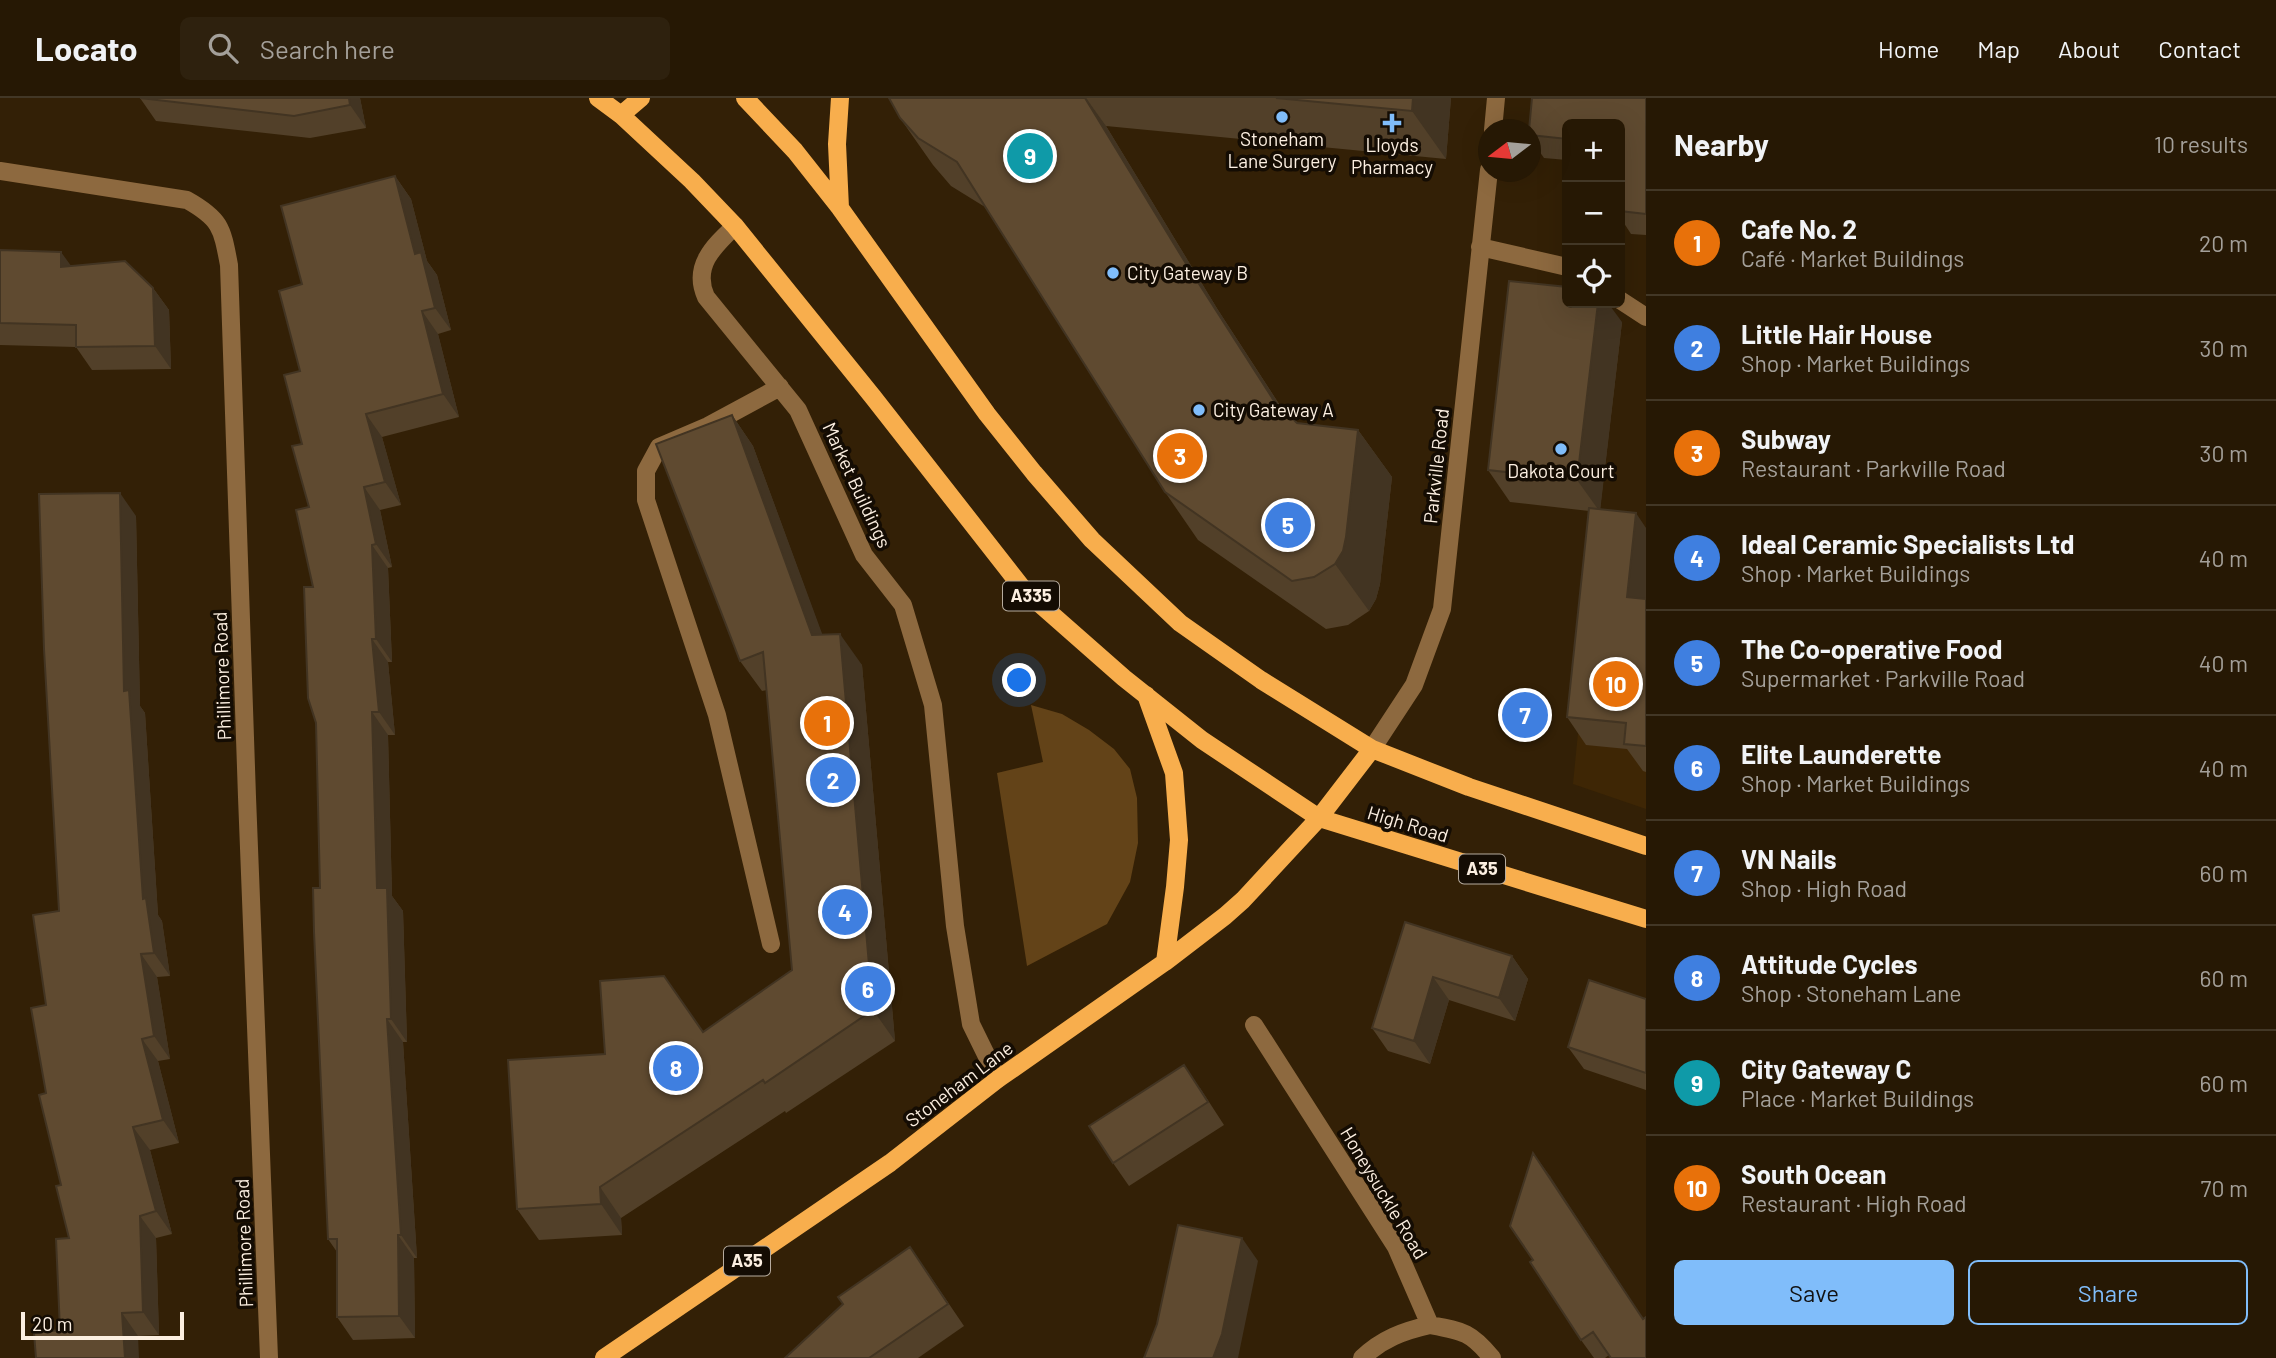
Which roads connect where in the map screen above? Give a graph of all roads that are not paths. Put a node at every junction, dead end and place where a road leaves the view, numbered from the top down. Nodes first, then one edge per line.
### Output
1 (598, 98) edge
2 (640, 98) edge
3 (745, 98) edge
4 (840, 98) edge
5 (1496, 98) edge
6 (621, 115) junction
7 (1494, 119) edge
8 (0, 171) edge
9 (1488, 182) edge
10 (840, 208) junction
11 (735, 226) junction
12 (1480, 247) junction
13 (1562, 266) edge
14 (1625, 303) edge
15 (1646, 317) edge
16 (780, 387) junction
17 (1146, 695) junction
18 (1372, 749) junction
19 (1319, 818) junction
20 (1646, 846) edge
21 (1646, 919) edge
22 (771, 944) dead end
23 (1166, 962) junction
24 (1254, 1025) dead end
25 (998, 1079) junction
26 (1430, 1325) junction
27 (270, 1358) edge
28 (604, 1358) edge
29 (1362, 1358) edge
30 (1493, 1358) edge

1 - 6 main road, A335
2 - 6 main road
3 - 10 main road
4 - 10 main road
5 - 7 street
6 - 11 main road, A335
8 - 27 street, Phillimore Road
9 - 12 street, Parkville Road
10 - 18 main road
11 - 16 street, Market Buildings
11 - 17 main road, A335
12 - 13 street
12 - 18 street, Parkville Road
14 - 15 street
16 - 22 street
16 - 25 street, Market Buildings
17 - 19 main road, A335
17 - 23 main road
18 - 19 main road, A35
18 - 20 main road
19 - 21 main road, High Road / A35
19 - 23 main road, Stoneham Lane / A35
23 - 25 main road, Stoneham Lane / A35
24 - 26 street, Honeysuckle Road
25 - 28 main road, Stoneham Lane / A35
26 - 29 street
26 - 30 street

